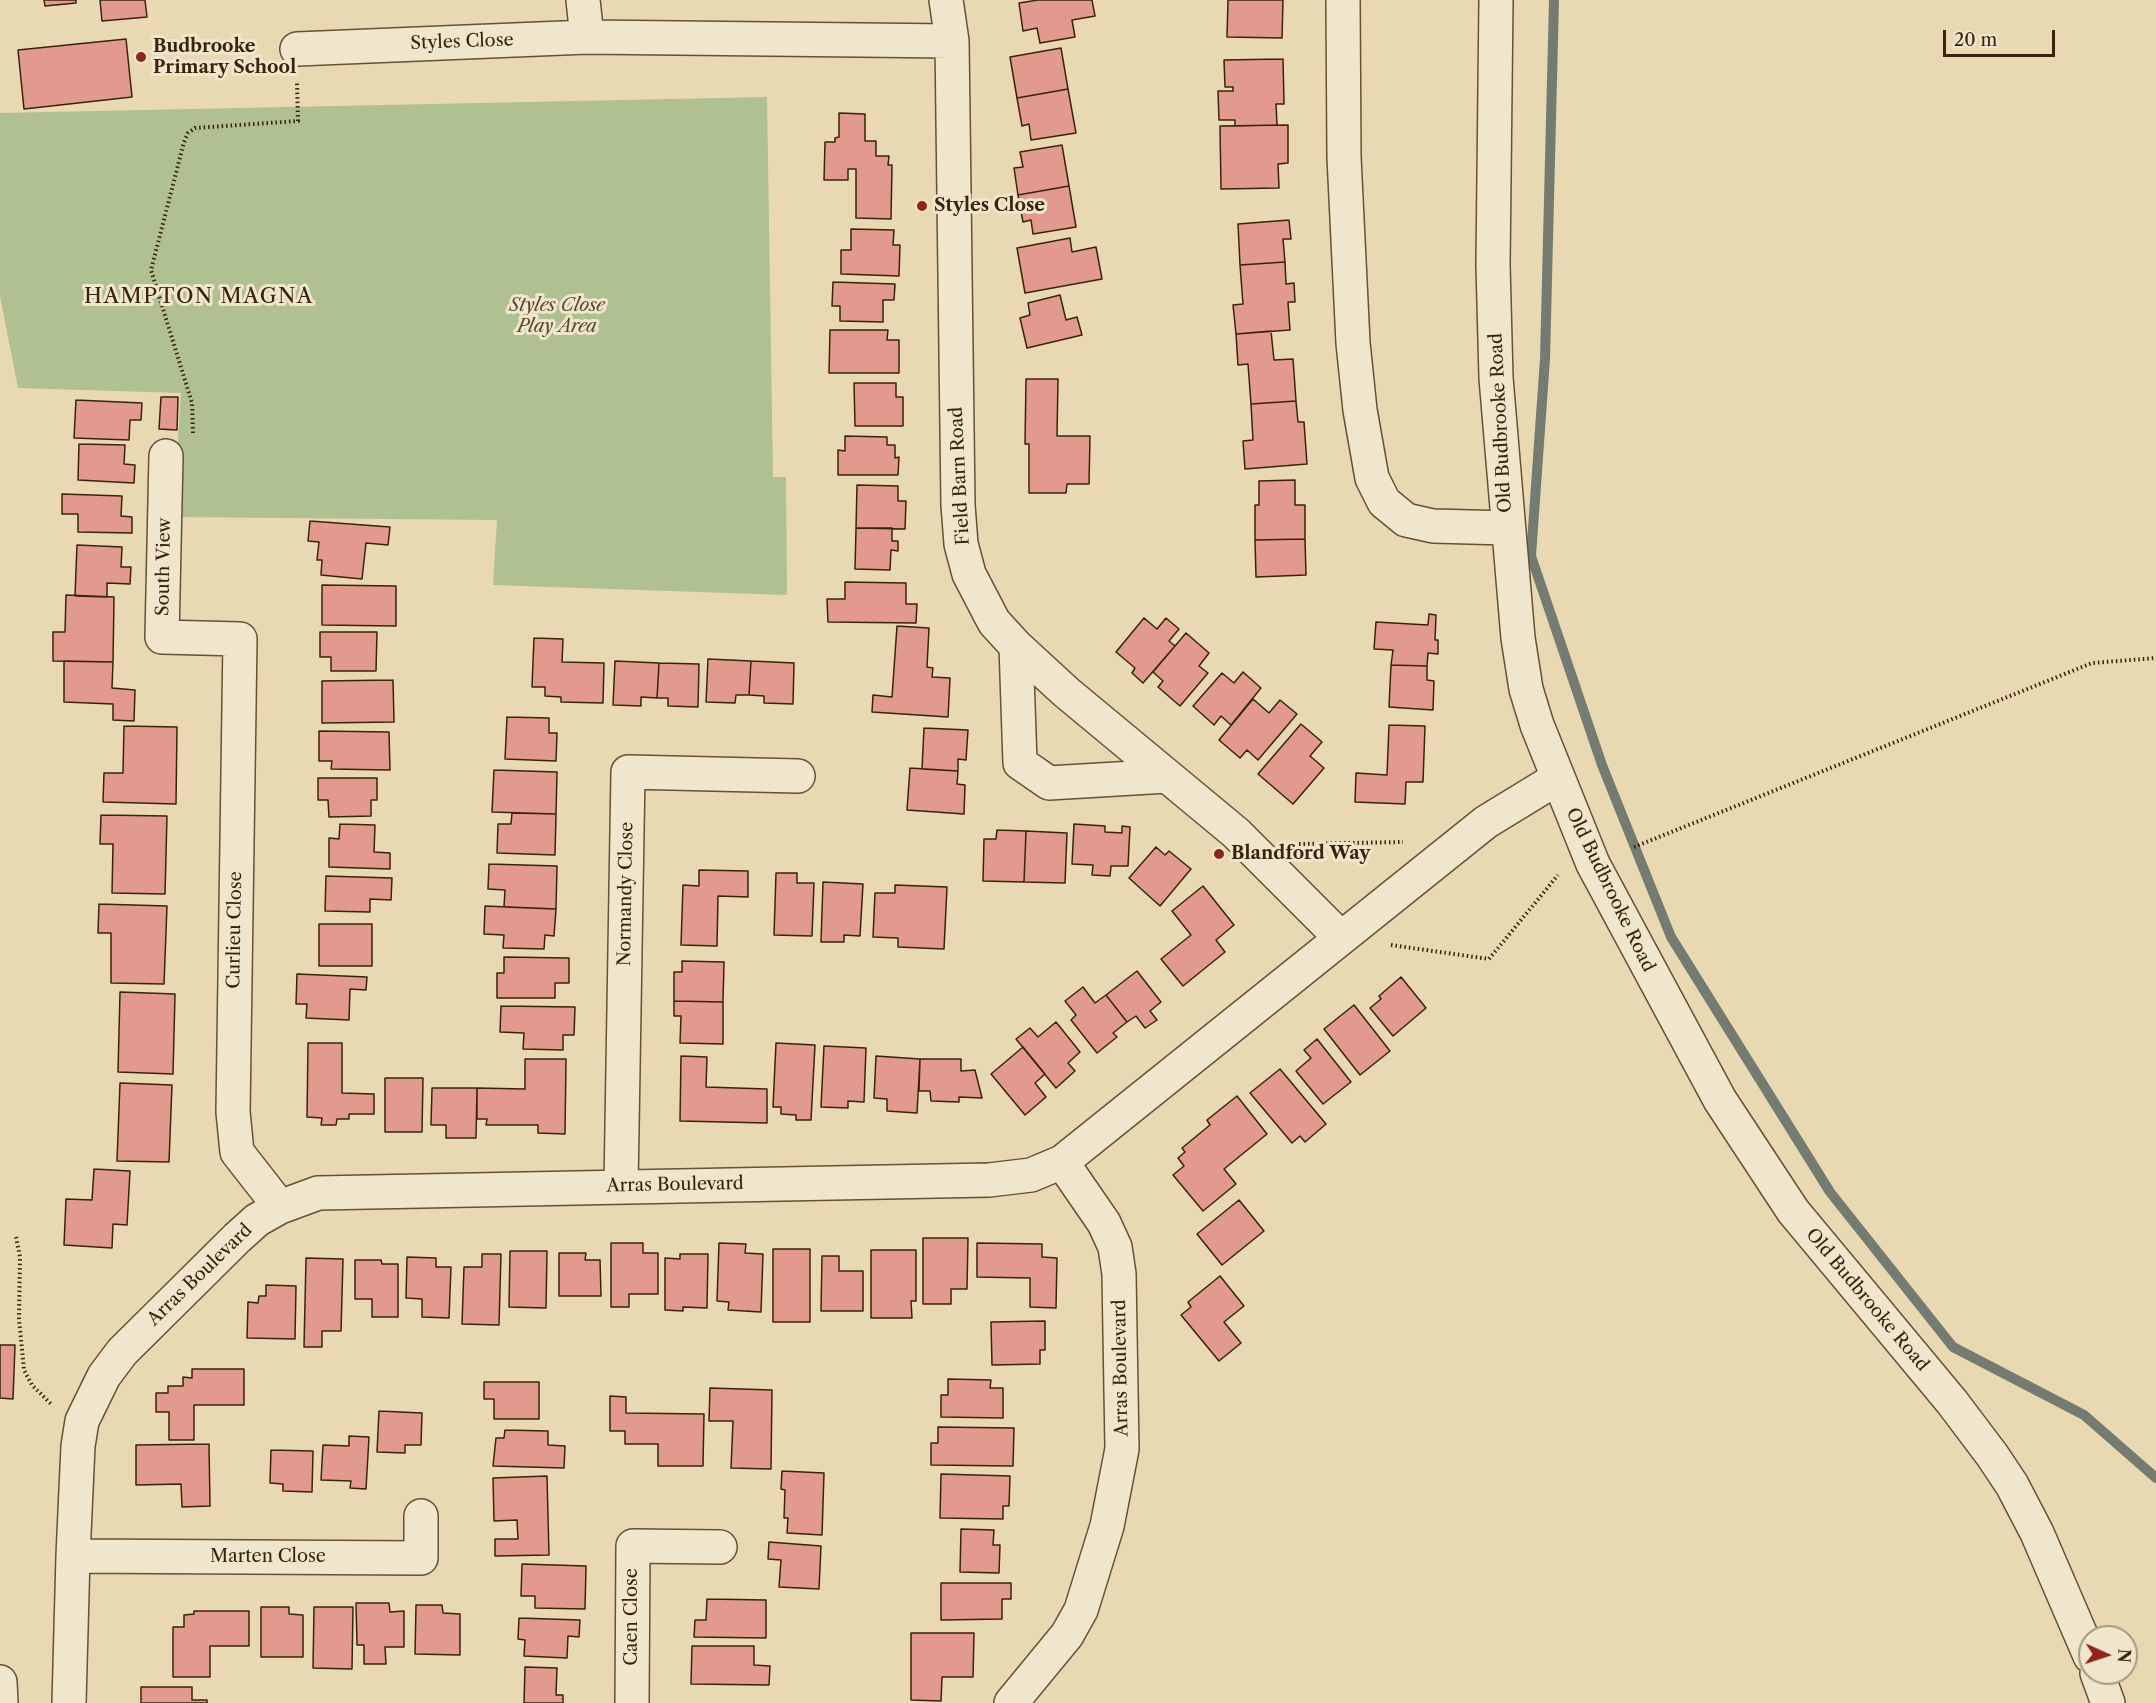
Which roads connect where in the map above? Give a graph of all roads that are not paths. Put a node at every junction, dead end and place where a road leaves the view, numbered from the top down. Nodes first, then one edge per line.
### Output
1 (582, 0) edge
2 (946, 0) edge
3 (1343, 0) edge
4 (1496, 0) edge
5 (587, 37) junction
6 (952, 41) junction
7 (297, 49) road end
8 (180, 450) road end
9 (1507, 528) junction
10 (240, 639) joint
11 (1016, 646) junction
12 (798, 776) dead end
13 (1167, 776) junction
14 (1558, 778) junction
15 (1340, 937) junction
16 (1062, 1162) junction
17 (621, 1185) junction
18 (280, 1207) junction
19 (421, 1516) dead end
20 (720, 1547) dead end
21 (73, 1556) junction
22 (2078, 1628) edge
23 (0, 1682) edge
24 (2101, 1685) edge
25 (1, 1703) edge
26 (69, 1703) edge
27 (632, 1703) edge
28 (1011, 1703) edge
29 (2108, 1703) edge

1 - 5 street
2 - 6 street, Field Barn Road
3 - 9 street
4 - 9 street, Old Budbrooke Road
5 - 6 street, Styles Close
5 - 7 street, Styles Close
6 - 11 street, Field Barn Road
8 - 10 street, South View
9 - 14 street, Old Budbrooke Road
10 - 18 street, Curlieu Close
11 - 13 street, Field Barn Road
11 - 13 street
12 - 17 street, Normandy Close
13 - 15 street, Field Barn Road
14 - 15 street
14 - 22 street, Old Budbrooke Road
15 - 16 street
16 - 17 street, Arras Boulevard
16 - 28 street, Arras Boulevard
17 - 18 street, Arras Boulevard
18 - 21 street, Arras Boulevard
19 - 21 street, Marten Close
20 - 27 street, Caen Close
21 - 26 street, Arras Boulevard
23 - 25 street
24 - 29 street

